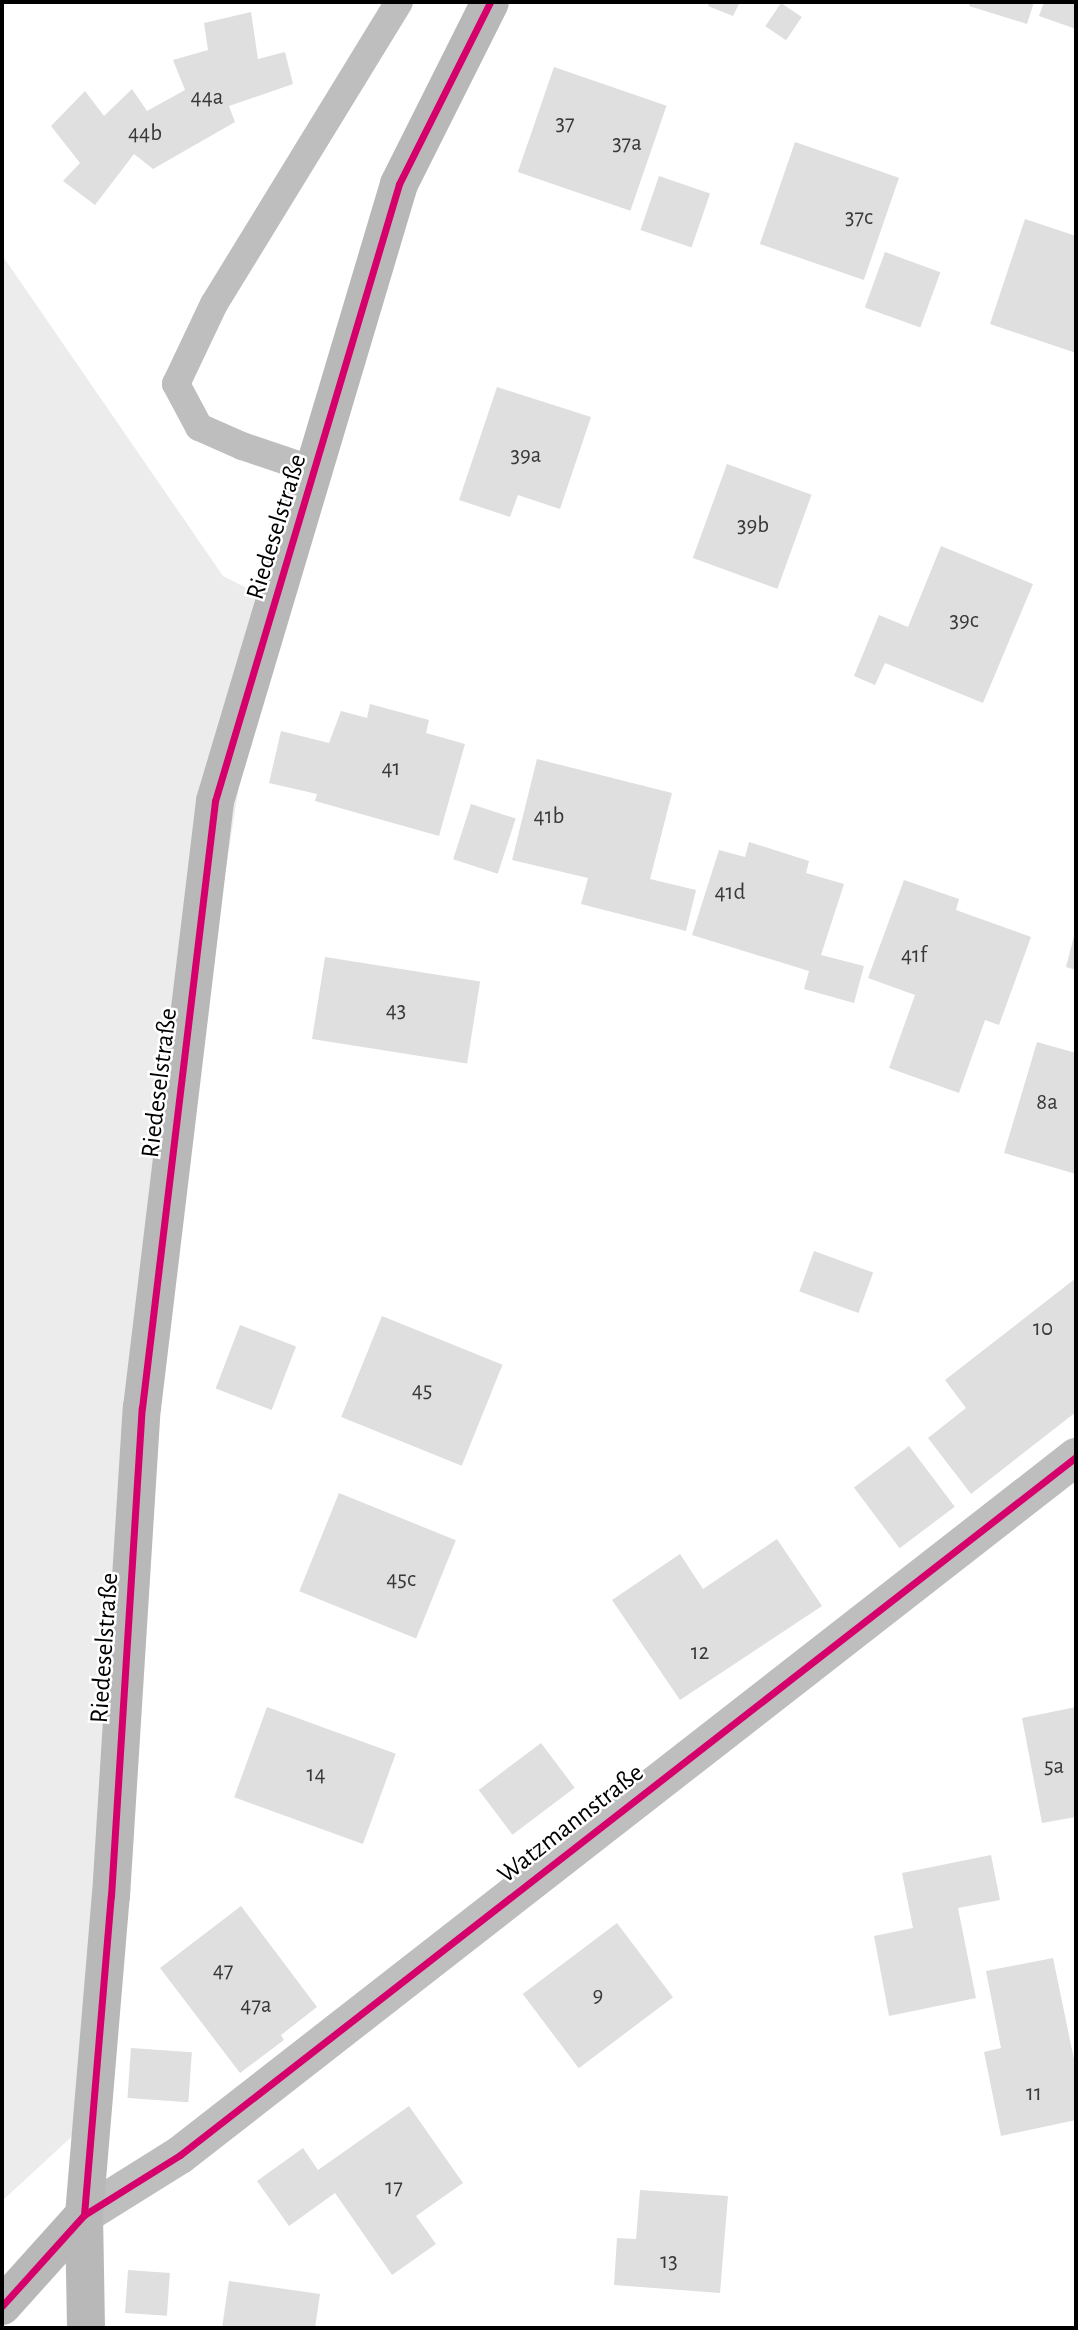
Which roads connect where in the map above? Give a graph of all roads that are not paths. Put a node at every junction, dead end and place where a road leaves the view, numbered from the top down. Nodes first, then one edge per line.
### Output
1 (399, 2) edge
2 (490, 2) edge
3 (317, 471) junction
4 (1076, 1457) edge
5 (84, 2215) junction
6 (2, 2306) edge
7 (86, 2328) edge

1 - 3 lane
2 - 3 street, Riedeselstraße
3 - 5 street, Riedeselstraße
4 - 5 street, Watzmannstraße
5 - 6 street
5 - 7 street, Riedeselstraße

